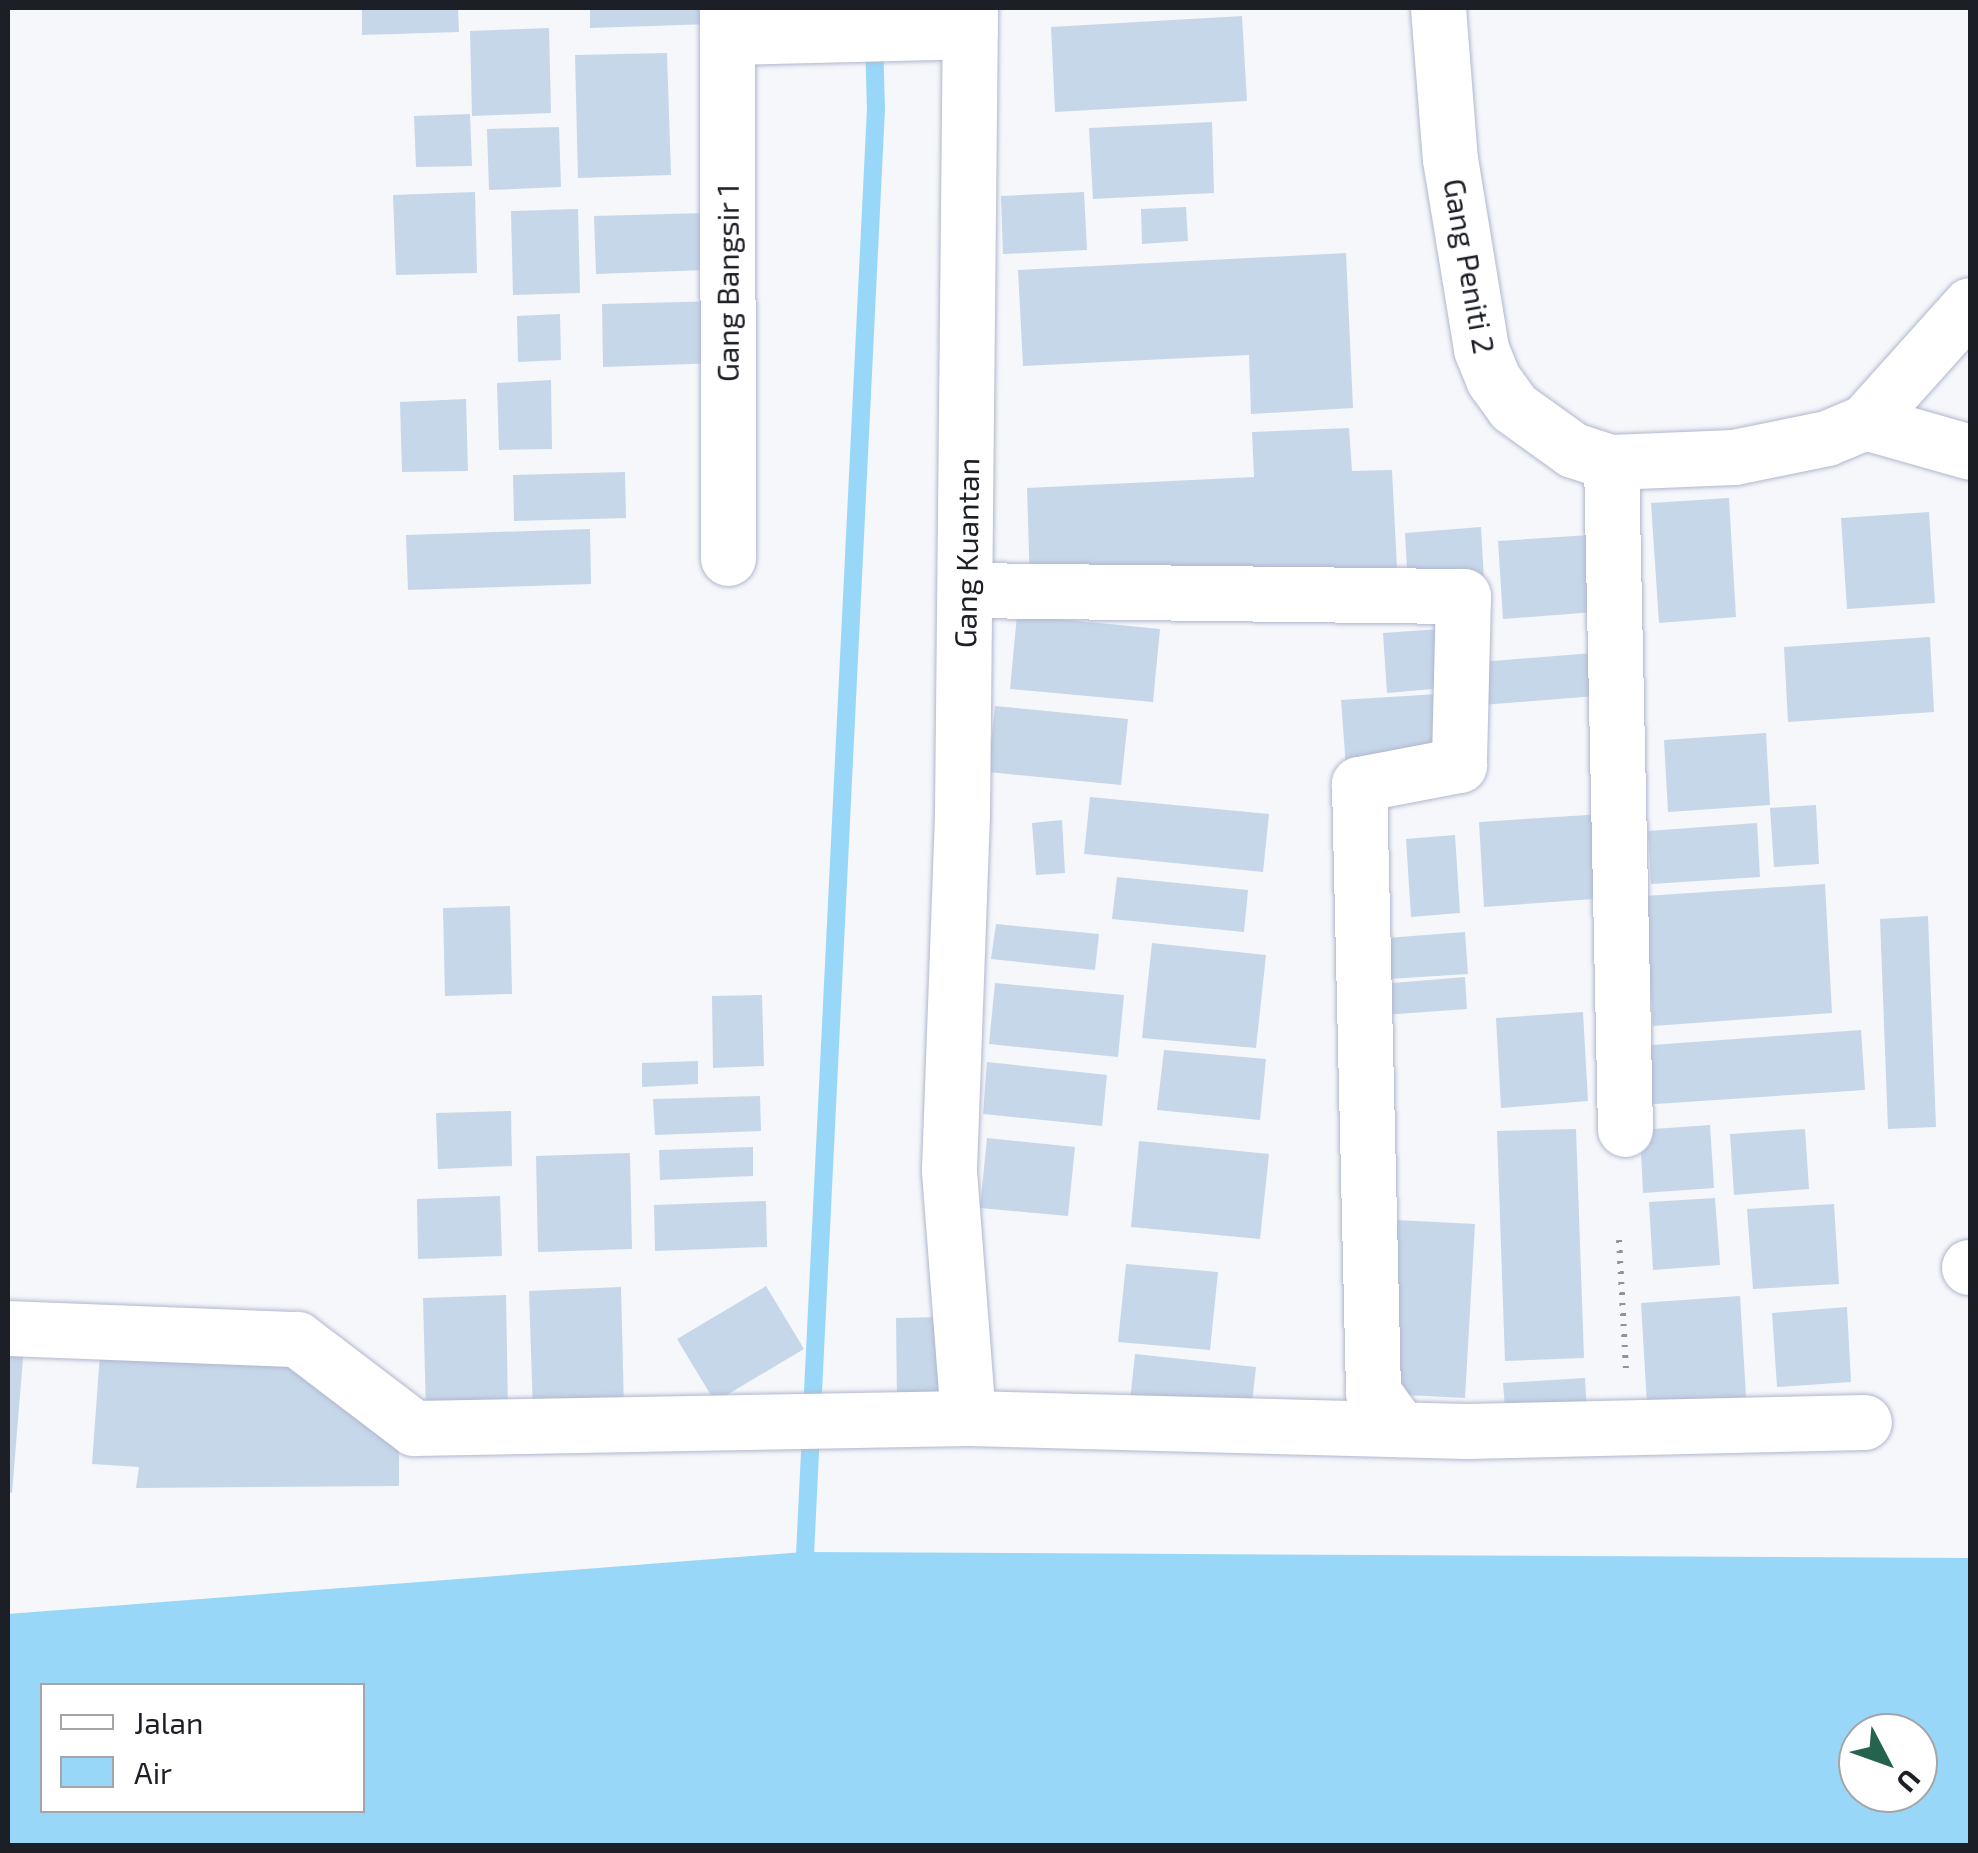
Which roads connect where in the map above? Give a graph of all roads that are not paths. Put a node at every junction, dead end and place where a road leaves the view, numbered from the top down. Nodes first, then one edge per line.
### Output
1 (1438, 8) edge
2 (970, 19) edge
3 (740, 28) edge
4 (1970, 305) edge
5 (1865, 422) junction
6 (1970, 452) edge
7 (1612, 462) junction
8 (728, 558) dead end
9 (966, 590) junction
10 (1625, 1129) dead end
11 (8, 1328) edge
12 (968, 1418) junction
13 (1864, 1422) dead end
14 (1400, 1429) junction

1 - 7 street, Gang Peniti 2
2 - 3 street
2 - 9 street, Gang Kuantan
3 - 8 street, Gang Bangsir 1
4 - 5 street, Gang Peniti 2
5 - 6 street
5 - 7 street, Gang Peniti 2
7 - 10 street
9 - 12 street, Gang Kuantan
9 - 14 street
11 - 12 street
12 - 14 street
13 - 14 street

